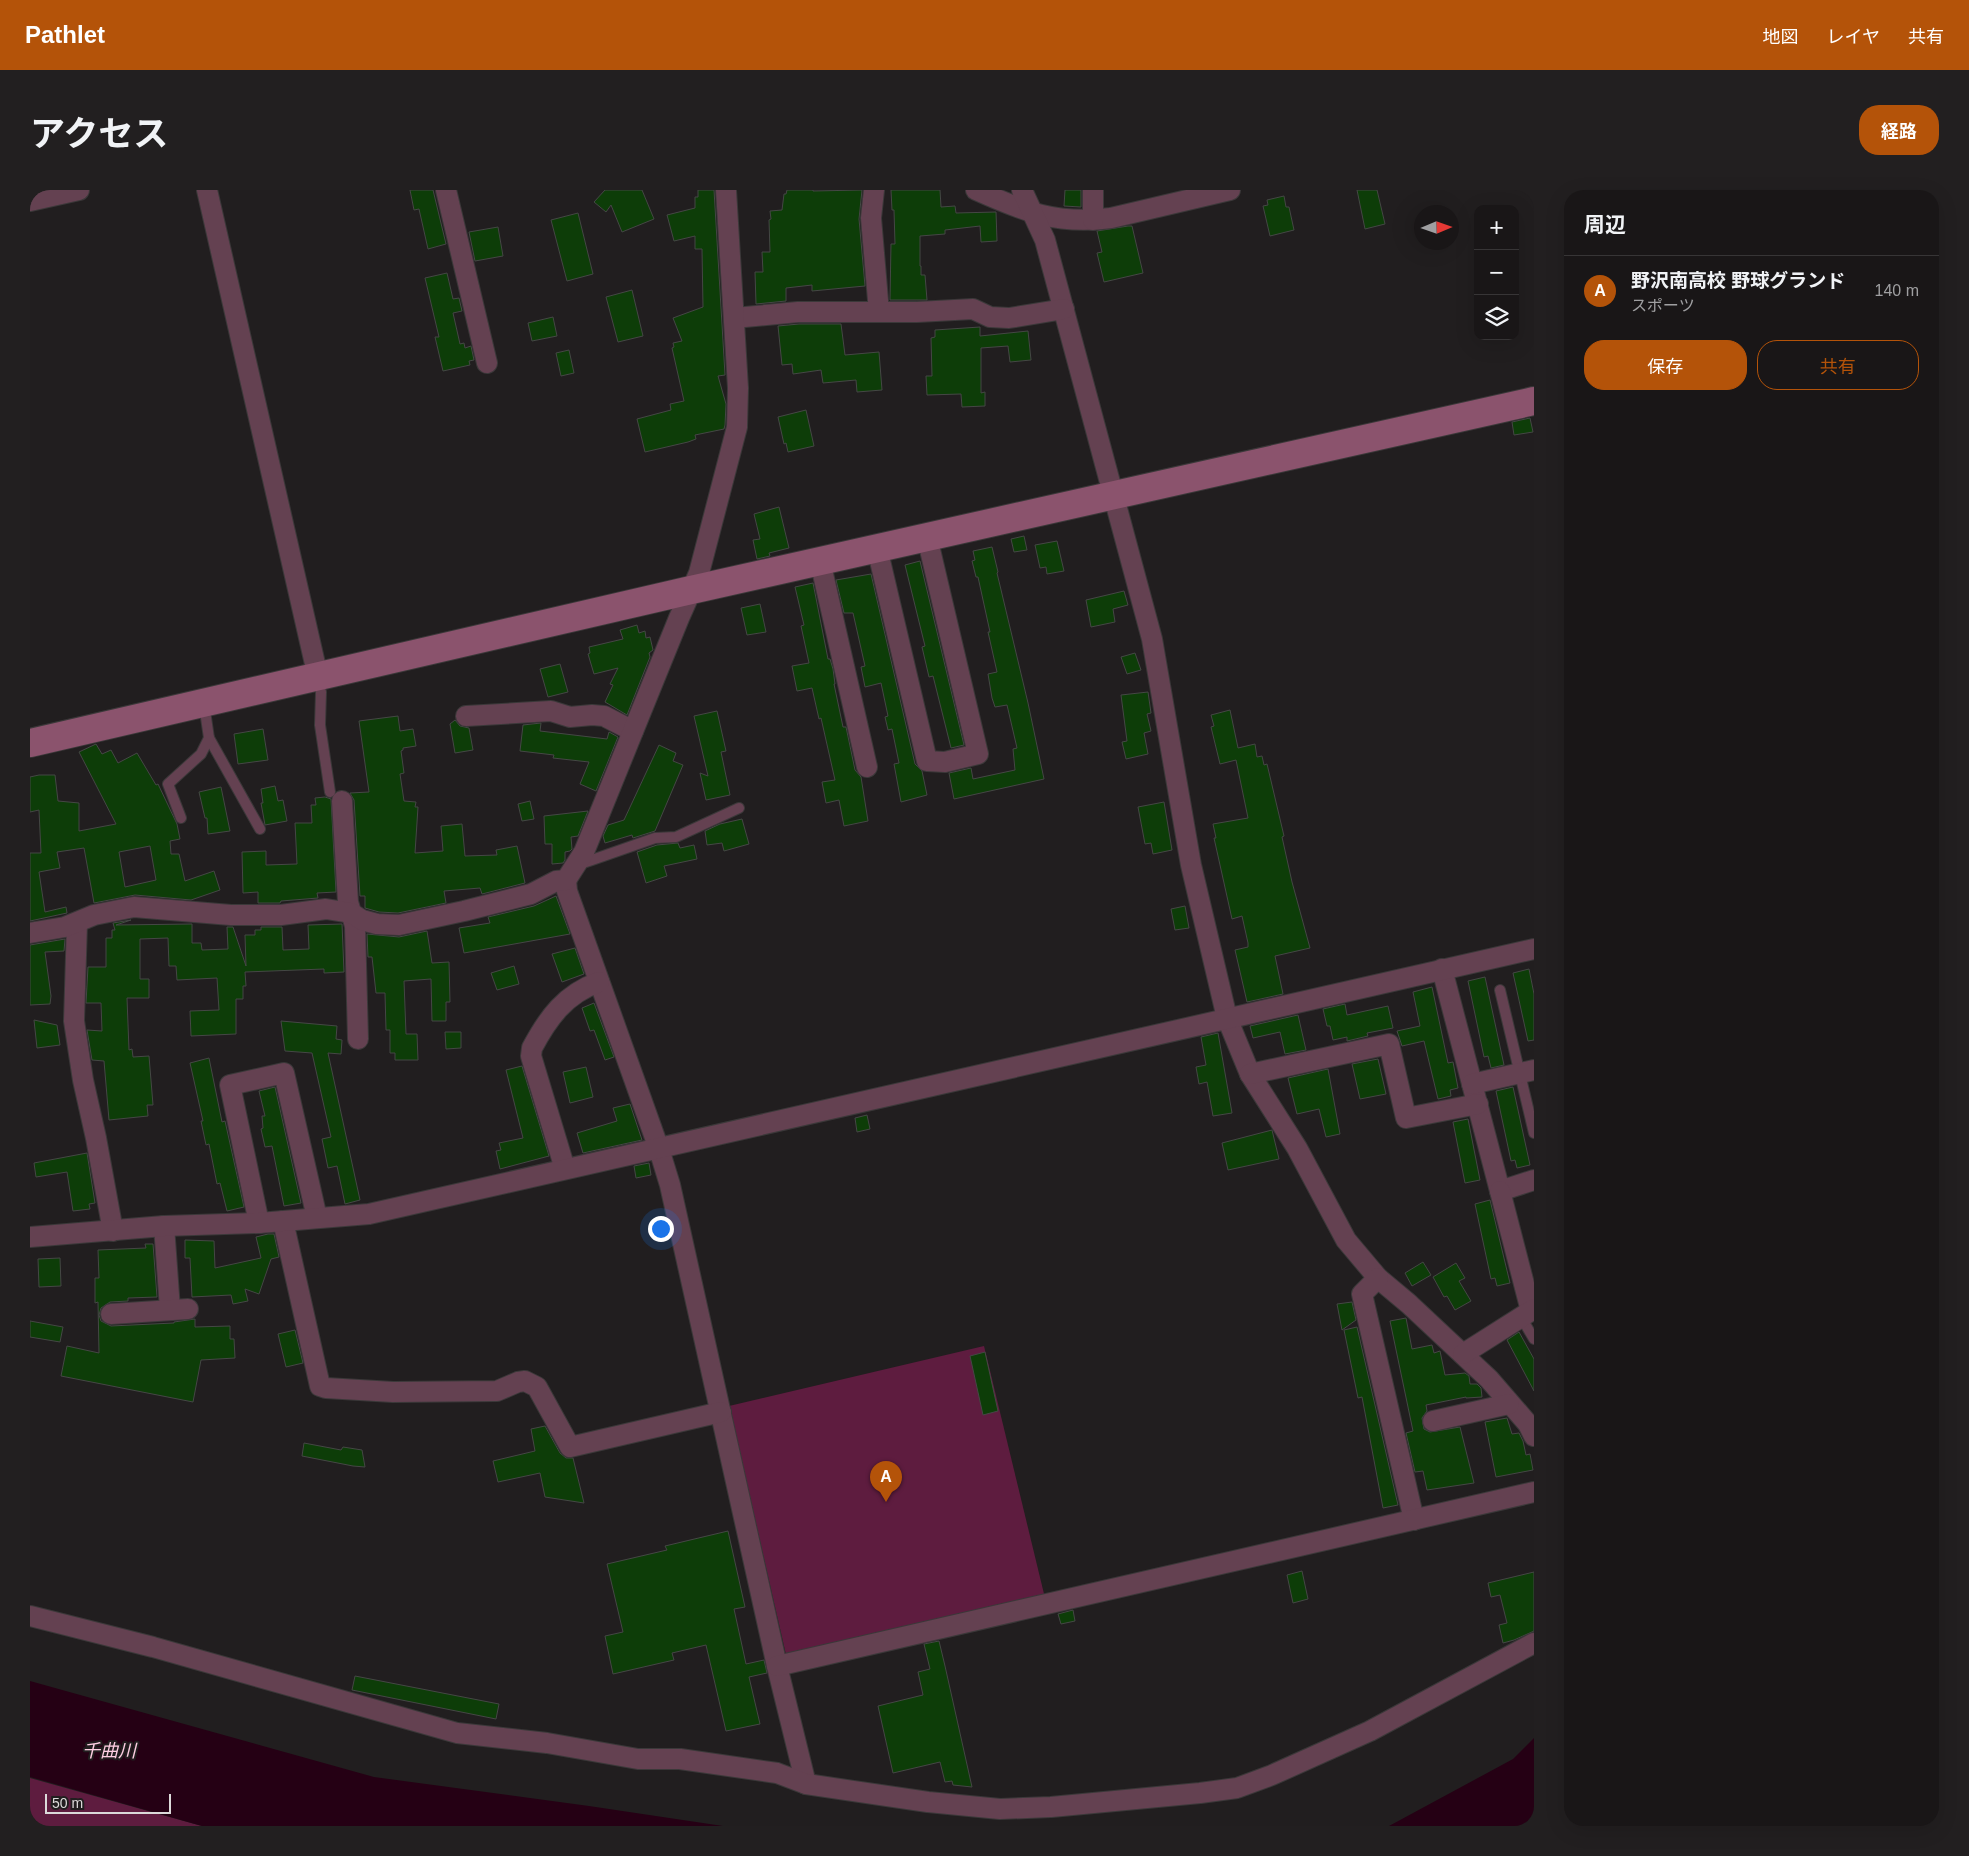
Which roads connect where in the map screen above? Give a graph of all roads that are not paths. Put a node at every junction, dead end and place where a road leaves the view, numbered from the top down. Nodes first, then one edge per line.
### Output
1 (79, 190) edge
2 (206, 190) edge
3 (446, 190) edge
4 (726, 190) edge
5 (874, 190) edge
6 (976, 190) edge
7 (1022, 190) edge
8 (1093, 190) edge
9 (1220, 191) edge
10 (30, 201) edge
11 (1033, 214) junction
12 (1093, 220) junction
13 (1064, 309) junction
14 (878, 312) junction
15 (734, 318) junction
16 (487, 363) dead end
17 (1534, 401) edge
18 (1114, 496) junction
19 (927, 537) junction
20 (877, 548) junction
21 (820, 561) junction
22 (691, 590) junction
23 (318, 677) junction
24 (204, 703) junction
25 (466, 716) dead end
26 (633, 731) junction
27 (209, 738) junction
28 (30, 743) edge
29 (868, 767) dead end
30 (336, 796) joint
31 (740, 808) dead end
32 (181, 818) dead end
33 (260, 829) dead end
34 (579, 860) junction
35 (566, 880) junction
36 (351, 913) junction
37 (77, 923) junction
38 (30, 933) edge
39 (1534, 949) edge
40 (1442, 969) junction
41 (599, 982) junction
42 (1500, 990) dead end
43 (1227, 1018) junction
44 (358, 1039) dead end
45 (1527, 1071) edge
46 (1250, 1074) junction
47 (1472, 1084) junction
48 (1478, 1104) junction
49 (1534, 1132) edge
50 (659, 1149) junction
51 (565, 1169) junction
52 (1534, 1180) edge
53 (1500, 1191) junction
54 (317, 1218) junction
55 (282, 1221) junction
56 (259, 1223) junction
57 (164, 1226) junction
58 (112, 1231) junction
59 (30, 1237) edge
60 (1378, 1278) junction
61 (1529, 1312) edge
62 (111, 1314) dead end
63 (1534, 1339) edge
64 (1463, 1354) junction
65 (1509, 1404) junction
66 (721, 1412) junction
67 (1432, 1420) dead end
68 (1532, 1427) edge
69 (1534, 1492) edge
70 (1414, 1520) junction
71 (30, 1616) edge
72 (1534, 1643) edge
73 (777, 1666) junction
74 (806, 1784) junction

1 - 10 street
2 - 23 street
3 - 16 street
4 - 15 street
5 - 14 street
6 - 11 street
7 - 11 street
8 - 12 street
9 - 12 street
11 - 12 street
11 - 13 street
13 - 14 street
13 - 18 street
14 - 15 street
15 - 22 street
17 - 18 street
18 - 19 street
18 - 43 street
19 - 20 street
19 - 20 street
20 - 21 street
21 - 22 street
21 - 29 street
22 - 23 street
22 - 26 street
23 - 24 street
23 - 30 lane
24 - 27 lane
24 - 28 street
25 - 26 street
26 - 34 street
27 - 32 lane
27 - 33 lane
30 - 36 street
31 - 34 lane
34 - 35 street
35 - 36 street
35 - 41 street
36 - 37 street
36 - 44 street
37 - 38 street
37 - 58 street
39 - 40 street
40 - 43 street
40 - 47 street
41 - 50 street
41 - 51 street
42 - 45 lane
43 - 46 street
43 - 50 street
45 - 47 street
45 - 49 lane
46 - 48 street
46 - 60 street
47 - 48 street
48 - 53 street
50 - 51 street
50 - 66 street
51 - 54 street
52 - 53 street
53 - 61 street
54 - 55 street
54 - 56 street
55 - 56 street
55 - 66 street
56 - 57 street
57 - 58 street
57 - 62 street
58 - 59 street
60 - 64 street
60 - 70 street
61 - 63 lane
61 - 64 street
64 - 65 street
65 - 67 street
65 - 68 street
66 - 73 street
69 - 70 street
70 - 73 street
71 - 74 street
72 - 74 street
73 - 74 street

